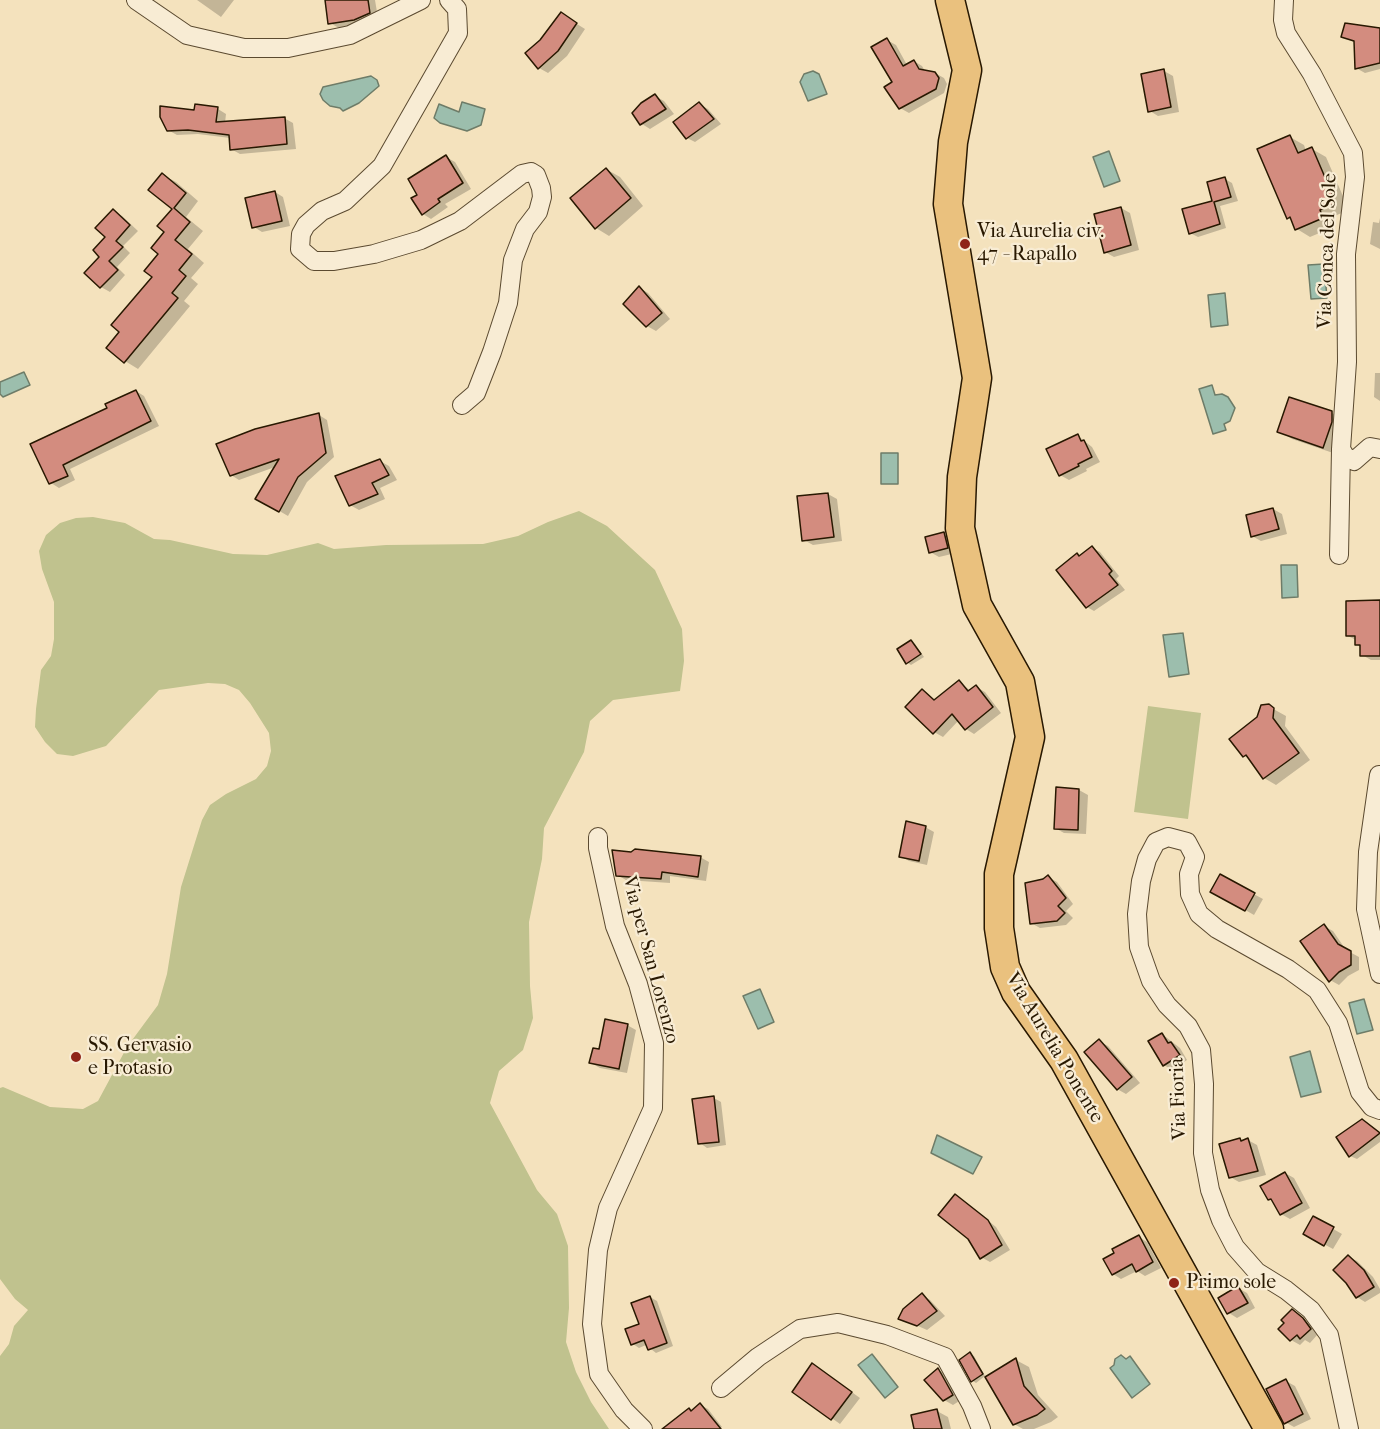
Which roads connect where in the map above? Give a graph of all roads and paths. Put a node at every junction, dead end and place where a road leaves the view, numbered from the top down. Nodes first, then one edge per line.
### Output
1 (136, 0) edge
2 (421, 0) edge
3 (449, 0) edge
4 (950, 0) edge
5 (1284, 0) edge
6 (462, 405) dead end
7 (1341, 449) junction
8 (1380, 449) edge
9 (1339, 555) dead end
10 (1379, 775) edge
11 (598, 837) dead end
12 (1380, 974) edge
13 (1380, 1110) edge
14 (721, 1388) dead end
15 (643, 1429) edge
16 (981, 1429) edge
17 (1269, 1429) edge
18 (1349, 1429) edge

1 - 2 street
3 - 6 street
4 - 17 main road, Via Aurelia Ponente
5 - 7 street, Via Conca del Sole
7 - 8 street
7 - 9 street, Via Conca del Sole
10 - 12 street
11 - 15 street, Via per San Lorenzo
13 - 18 street, Via Fioria
14 - 16 street

